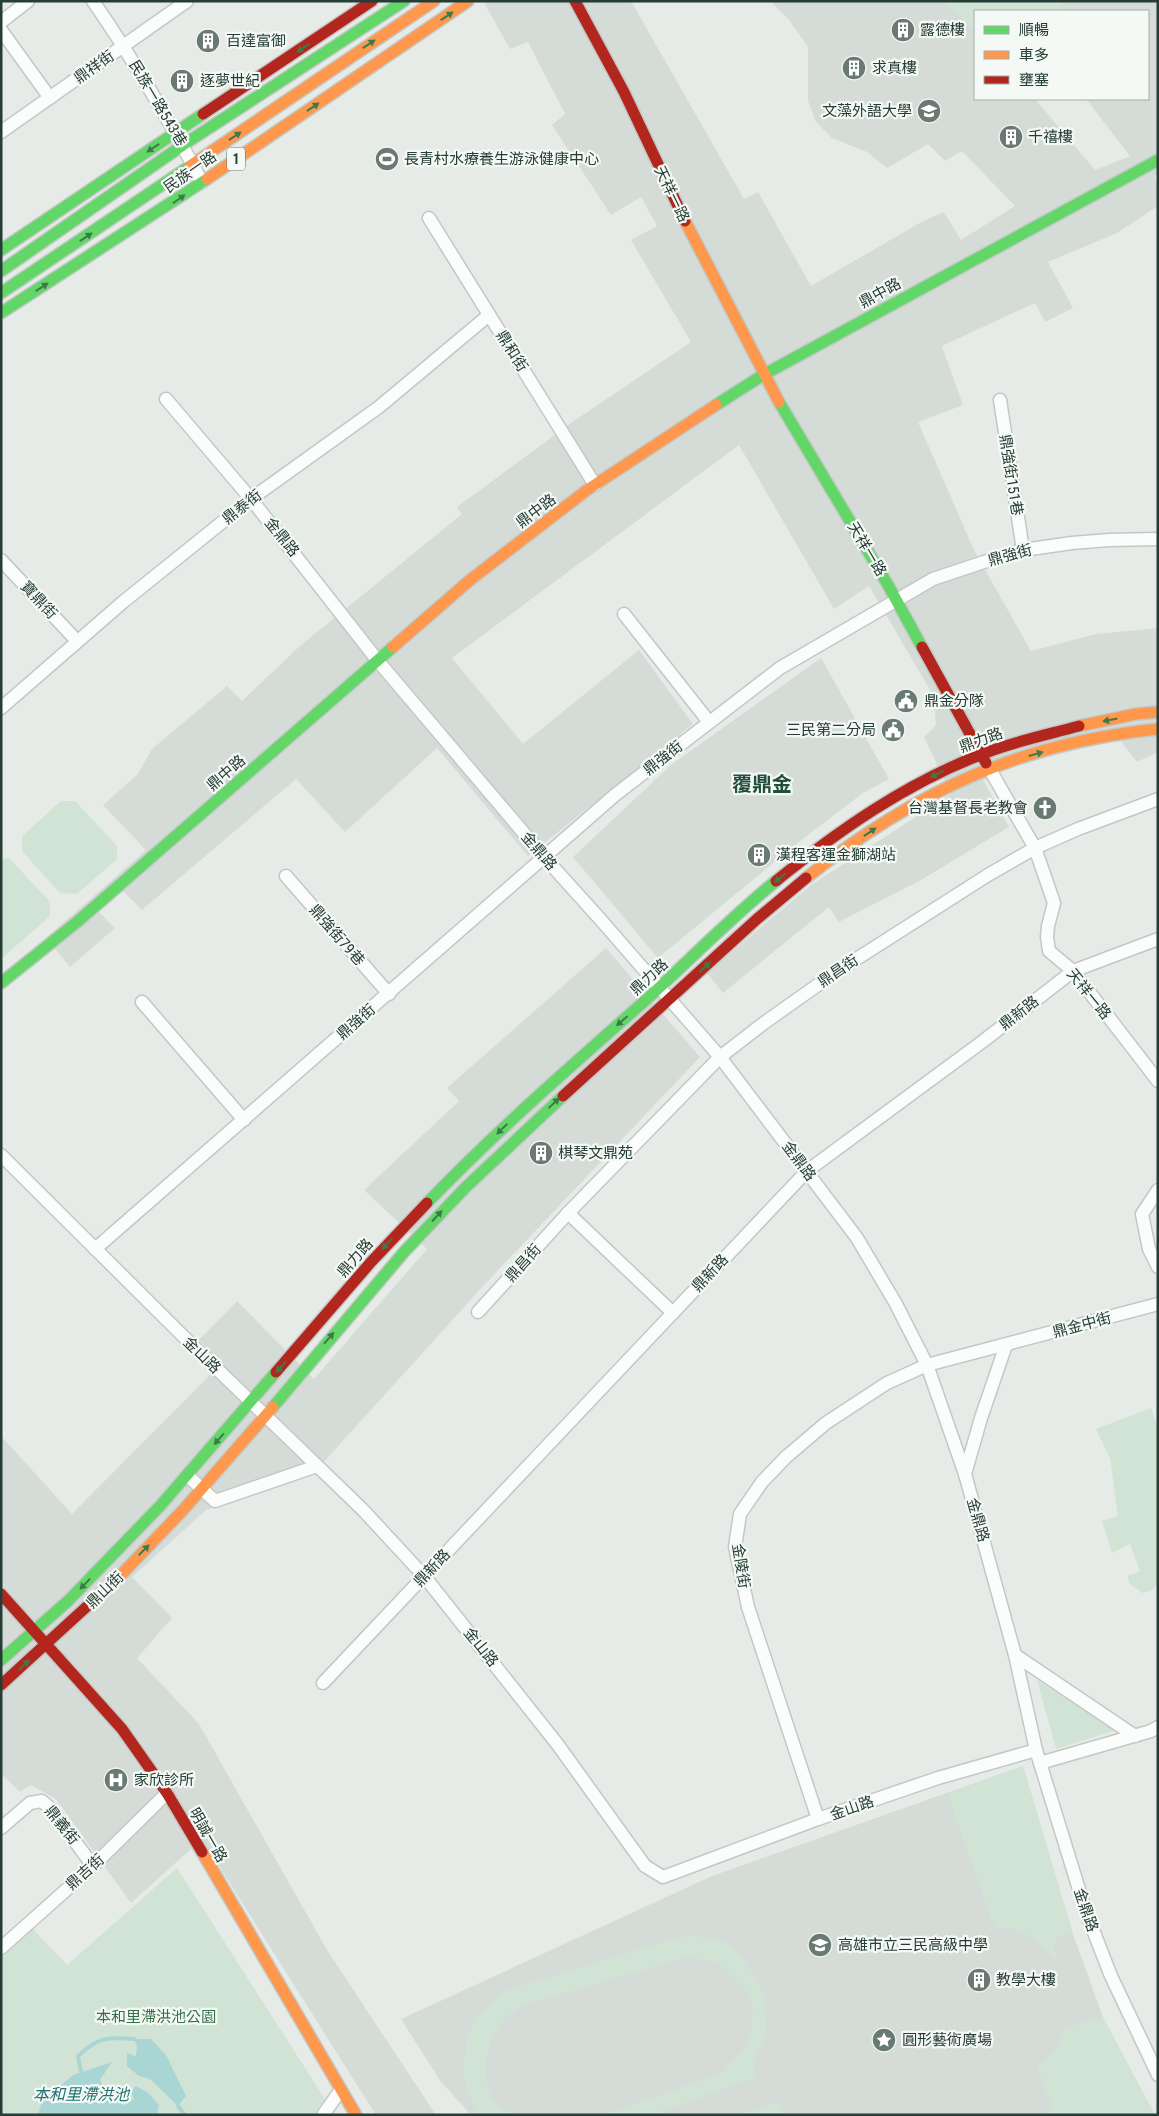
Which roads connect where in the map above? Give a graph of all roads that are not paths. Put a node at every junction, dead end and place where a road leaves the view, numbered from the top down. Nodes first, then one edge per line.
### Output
1 (28, 1) edge
2 (93, 1) edge
3 (187, 1) edge
4 (372, 1) edge
5 (404, 1) edge
6 (434, 1) edge
7 (468, 1) edge
8 (575, 1) edge
9 (1, 22) edge
10 (1, 30) edge
11 (124, 46) junction
12 (50, 98) junction
13 (1, 132) edge
14 (176, 132) junction
15 (183, 145) junction
16 (1158, 160) edge
17 (193, 164) junction
18 (202, 182) junction
19 (429, 218) dead end
20 (1, 250) edge
21 (1, 271) edge
22 (1, 292) edge
23 (1, 314) edge
24 (489, 315) junction
25 (763, 375) junction
26 (166, 399) dead end
27 (1000, 400) dead end
28 (595, 485) junction
29 (251, 500) junction
30 (1158, 539) edge
31 (1023, 550) junction
32 (1, 560) edge
33 (896, 601) junction
34 (624, 614) dead end
35 (77, 640) junction
36 (378, 661) junction
37 (1, 708) edge
38 (1158, 712) edge
39 (709, 722) junction
40 (1158, 729) edge
41 (981, 754) junction
42 (989, 768) junction
43 (1158, 799) edge
44 (1035, 848) junction
45 (545, 858) junction
46 (286, 876) dead end
47 (1158, 939) edge
48 (1073, 971) junction
49 (1, 983) edge
50 (658, 988) junction
51 (389, 994) junction
52 (669, 1001) junction
53 (142, 1002) dead end
54 (720, 1057) junction
55 (1158, 1081) edge
56 (244, 1120) junction
57 (1, 1155) edge
58 (807, 1171) junction
59 (1158, 1190) edge
60 (568, 1213) junction
61 (95, 1249) junction
62 (1158, 1267) edge
63 (1158, 1304) edge
64 (478, 1312) dead end
65 (673, 1312) junction
66 (1006, 1345) junction
67 (927, 1366) junction
68 (250, 1402) junction
69 (264, 1415) junction
70 (317, 1466) junction
71 (965, 1474) junction
72 (188, 1476) junction
73 (202, 1489) junction
74 (424, 1576) junction
75 (1, 1594) edge
76 (34, 1631) junction
77 (46, 1645) junction
78 (1015, 1656) junction
79 (1, 1660) edge
80 (323, 1683) dead end
81 (1, 1685) edge
82 (1158, 1727) edge
83 (1135, 1736) junction
84 (1038, 1756) junction
85 (167, 1793) junction
86 (818, 1819) junction
87 (1, 1828) edge
88 (93, 1866) junction
89 (1, 1948) edge
90 (1158, 2075) edge
91 (340, 2091) junction
92 (323, 2115) edge
93 (356, 2115) edge

1 - 9 street
2 - 11 street, 民族一路543巷
3 - 11 street, 鼎祥街
4 -> 14 street
5 - 15 street, 民族一路
17 -> 6 street, 民族一路 / 1
18 -> 7 street, 民族一路 / 1
8 - 25 street, 天祥一路
10 - 12 street
11 - 12 street, 鼎祥街
11 - 14 street, 民族一路543巷
12 - 13 street, 鼎祥街
14 - 15 street, 民族一路543巷
14 -> 20 street
15 - 17 street, 民族一路543巷
15 - 21 street, 民族一路
16 - 25 street, 鼎中路
17 - 18 street, 民族一路543巷
22 -> 17 street, 民族一路 / 1
23 -> 18 street, 民族一路 / 1
19 - 24 street, 鼎和街
24 - 28 street, 鼎和街
24 - 29 street, 鼎泰街
25 - 28 street, 鼎中路
25 - 33 street, 天祥一路
26 - 29 street, 金鼎路
27 - 31 street, 鼎強街151巷
28 - 36 street, 鼎中路
29 - 35 street, 鼎泰街
29 - 36 street, 金鼎路
30 - 31 street, 鼎強街
31 - 33 street, 鼎強街
32 - 35 street, 寶鼎街
33 - 39 street, 鼎強街
33 - 41 street, 天祥一路
34 - 39 street
35 - 37 street, 鼎泰街
36 - 45 street, 金鼎路
36 - 49 street, 鼎中路
38 -> 41 street, 鼎力路
39 - 45 street, 鼎強街
42 -> 40 street, 鼎力路
41 - 42 street, 天祥一路
41 -> 50 street, 鼎力路
42 - 44 street, 天祥一路
52 -> 42 street, 鼎力路
43 - 44 street, 鼎昌街
44 - 48 street, 天祥一路
44 - 54 street, 鼎昌街
45 - 50 street, 金鼎路
45 - 51 street, 鼎強街
46 - 51 street, 鼎強街79巷
47 - 48 street, 鼎新路
48 - 55 street, 天祥一路
48 - 58 street, 鼎新路
50 - 52 street, 金鼎路
50 -> 68 street, 鼎力路
51 - 56 street, 鼎強街
52 - 54 street, 金鼎路
69 -> 52 street, 鼎力路
53 - 56 street
54 - 58 street, 金鼎路
54 - 60 street, 鼎昌街
56 - 61 street, 鼎強街
57 - 61 street, 金山路
58 - 65 street, 鼎新路
58 - 67 street, 金鼎路
59 - 62 street
60 - 64 street, 鼎昌街
60 - 65 street
61 - 68 street, 金山路
63 - 66 street, 鼎金中街
65 - 74 street, 鼎新路
66 - 67 street, 鼎金中街
66 - 71 street
67 - 71 street, 金鼎路
67 - 86 street, 金陵街
68 - 69 street, 金山路
68 -> 72 street, 鼎山街
69 - 70 street, 金山路
69 - 73 street, 鼎山街
70 - 73 street
70 - 74 street, 金山路
71 - 78 street, 金鼎路
72 - 73 street
72 -> 76 street, 鼎山街
77 -> 73 street, 鼎山街
74 - 80 street, 鼎新路
74 - 86 street, 金山路
75 - 76 street, 明誠一路
76 - 77 street, 明誠一路
76 - 79 street, 鼎山街
81 -> 77 street, 鼎山街
77 - 85 street, 明誠一路
78 - 83 street
78 - 84 street, 金鼎路
82 - 83 street, 金山路
83 - 84 street, 金山路
84 - 86 street, 金山路
84 - 90 street, 金鼎路
85 - 88 street, 鼎吉街
85 - 91 street, 明誠一路
87 - 88 street, 鼎義街
88 - 89 street, 鼎吉街
91 - 92 street
91 - 93 street, 明誠一路

